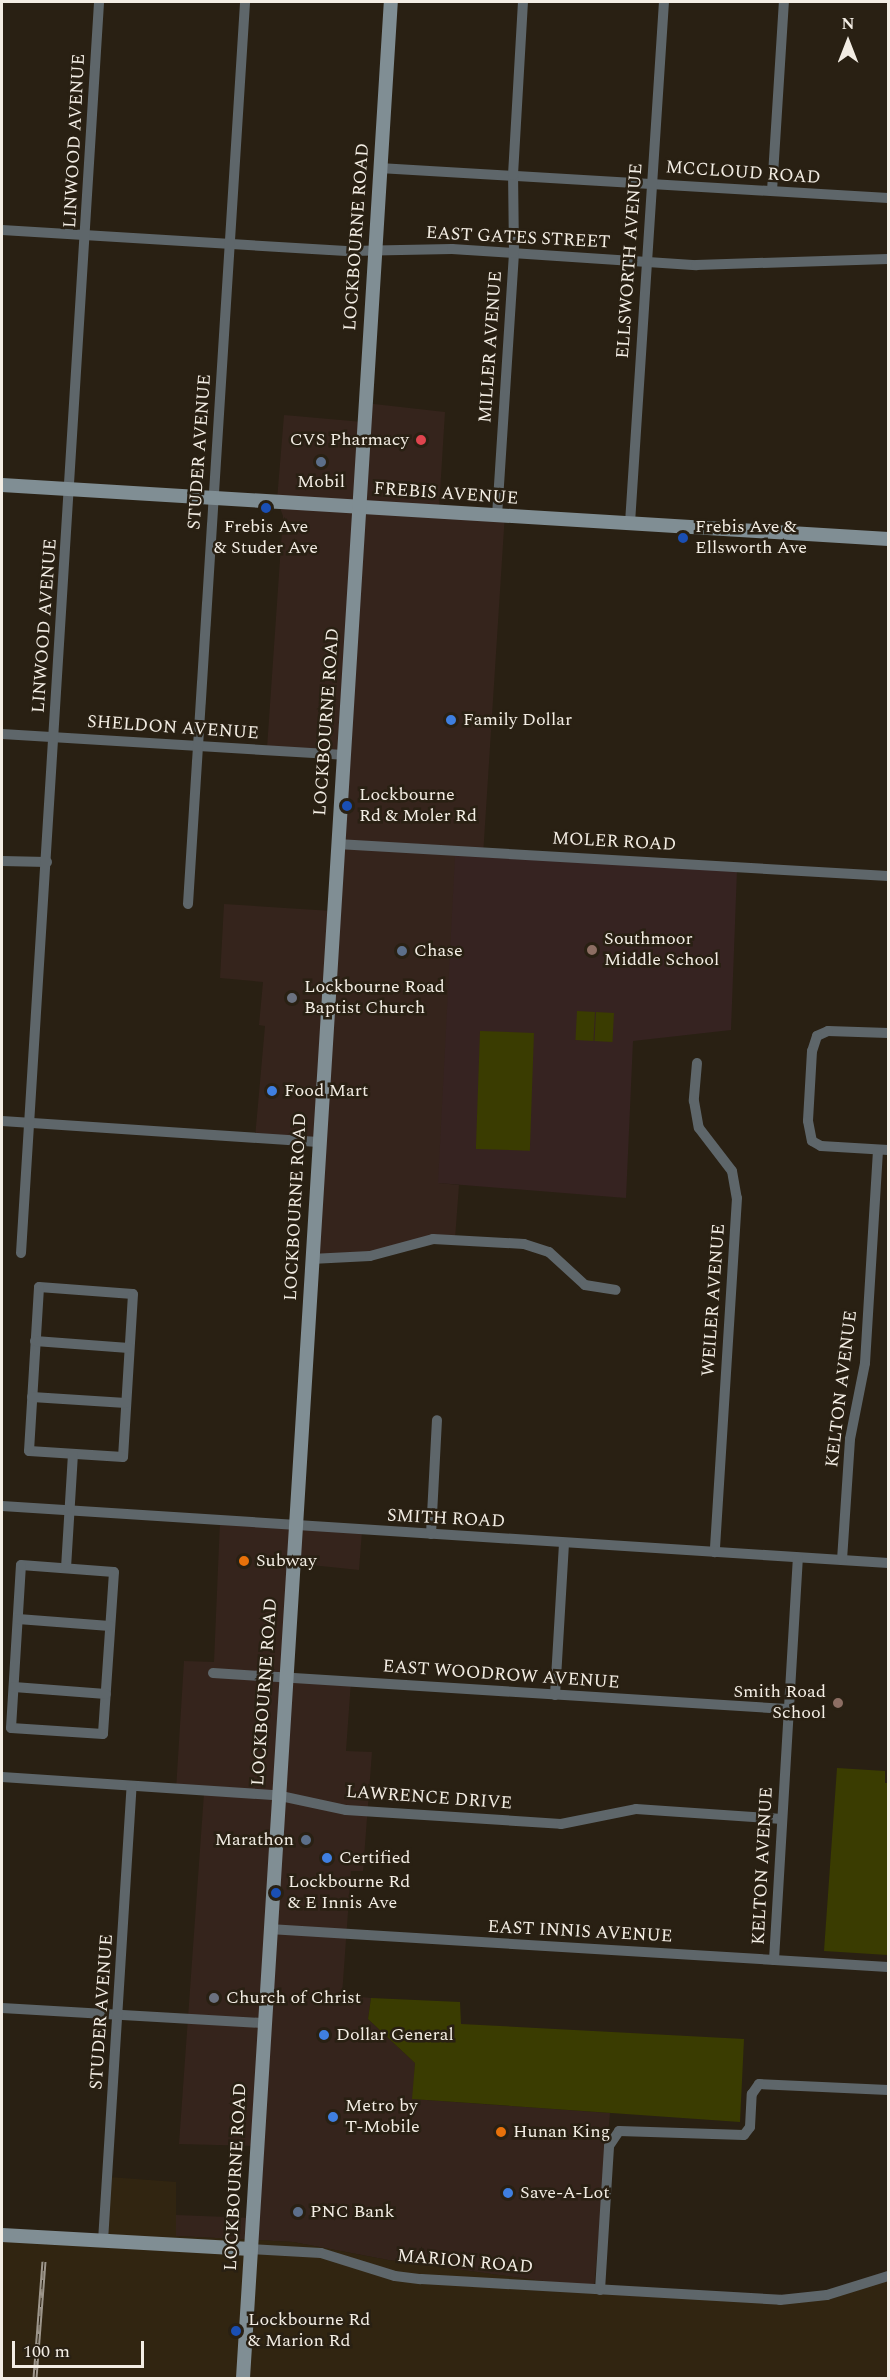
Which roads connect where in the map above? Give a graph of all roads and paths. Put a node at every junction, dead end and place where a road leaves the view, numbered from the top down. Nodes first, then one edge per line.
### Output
1 (99, 2) edge
2 (245, 2) edge
3 (390, 2) edge
4 (524, 2) edge
5 (664, 2) edge
6 (784, 2) edge
7 (379, 168) junction
8 (513, 176) junction
9 (652, 183) junction
10 (772, 191) junction
11 (888, 198) edge
12 (2, 230) edge
13 (86, 235) junction
14 (230, 243) junction
15 (374, 252) junction
16 (514, 253) junction
17 (888, 259) edge
18 (646, 261) junction
19 (2, 485) edge
20 (70, 489) junction
21 (214, 498) junction
22 (358, 507) junction
23 (497, 516) junction
24 (630, 523) junction
25 (888, 539) edge
26 (2, 734) edge
27 (54, 737) junction
28 (198, 746) junction
29 (343, 755) junction
30 (337, 844) junction
31 (2, 861) edge
32 (47, 862) junction
33 (888, 876) edge
34 (188, 904) dead end
35 (888, 1033) edge
36 (697, 1063) dead end
37 (2, 1121) edge
38 (30, 1123) junction
39 (318, 1142) junction
40 (883, 1150) edge
41 (21, 1253) dead end
42 (311, 1259) junction
43 (616, 1290) dead end
44 (35, 1341) junction
45 (129, 1348) junction
46 (32, 1397) junction
47 (126, 1403) junction
48 (437, 1420) dead end
49 (73, 1454) junction
50 (2, 1506) edge
51 (70, 1511) junction
52 (294, 1527) junction
53 (431, 1534) junction
54 (564, 1543) junction
55 (715, 1552) junction
56 (798, 1558) junction
57 (842, 1560) junction
58 (888, 1563) edge
59 (66, 1568) junction
60 (18, 1619) junction
61 (110, 1626) junction
62 (213, 1673) dead end
63 (284, 1678) junction
64 (14, 1687) junction
65 (106, 1694) junction
66 (555, 1695) junction
67 (787, 1709) junction
68 (2, 1777) edge
69 (132, 1786) junction
70 (276, 1795) junction
71 (782, 1819) junction
72 (269, 1929) junction
73 (774, 1960) junction
74 (888, 1967) edge
75 (2, 2008) edge
76 (118, 2015) junction
77 (262, 2023) junction
78 (888, 2090) edge
79 (2, 2235) edge
80 (104, 2241) junction
81 (251, 2249) junction
82 (888, 2276) edge
83 (600, 2290) junction
84 (243, 2379) edge

1 - 13 street, LINWOOD AVENUE
2 - 14 street, STUDER AVENUE
3 - 7 main road, LOCKBOURNE ROAD
4 - 8 street, MILLER AVENUE
5 - 9 street, ELLSWORTH AVENUE
6 - 10 street
7 - 8 street, MCCLOUD ROAD
7 - 15 main road, LOCKBOURNE ROAD
8 - 9 street, MCCLOUD ROAD
8 - 16 street, MILLER AVENUE
9 - 10 street, MCCLOUD ROAD
9 - 18 street, ELLSWORTH AVENUE
10 - 11 street, MCCLOUD ROAD
12 - 13 street, EAST GATES STREET
13 - 14 street, EAST GATES STREET
13 - 20 street, LINWOOD AVENUE
14 - 15 street, EAST GATES STREET
14 - 21 street, STUDER AVENUE
15 - 16 street, EAST GATES STREET
15 - 22 main road, LOCKBOURNE ROAD
16 - 18 street, EAST GATES STREET
16 - 23 street, MILLER AVENUE
17 - 18 street, EAST GATES STREET
18 - 24 street, ELLSWORTH AVENUE
19 - 20 main road, FREBIS AVENUE
20 - 21 main road, FREBIS AVENUE
20 - 27 street, LINWOOD AVENUE
21 - 22 main road, FREBIS AVENUE
21 - 28 street, STUDER AVENUE
22 - 23 main road, FREBIS AVENUE
22 - 29 main road, LOCKBOURNE ROAD
23 - 24 main road, FREBIS AVENUE
24 - 25 main road, FREBIS AVENUE
26 - 27 street, SHELDON AVENUE
27 - 28 street, SHELDON AVENUE
27 - 32 street, LINWOOD AVENUE
28 - 29 street, SHELDON AVENUE
28 - 34 street, STUDER AVENUE
29 - 30 main road, LOCKBOURNE ROAD
30 - 33 street, MOLER ROAD
30 - 39 main road, LOCKBOURNE ROAD
31 - 32 street
32 - 38 street, LINWOOD AVENUE
35 - 40 street
36 - 55 street, WEILER AVENUE
37 - 38 street
38 - 39 street
38 - 41 street, LINWOOD AVENUE
39 - 42 main road, LOCKBOURNE ROAD
40 - 57 street, KELTON AVENUE
42 - 43 street
42 - 52 main road, LOCKBOURNE ROAD
44 - 45 street
44 - 45 street
44 - 46 street
45 - 47 street
46 - 47 street
46 - 49 street
47 - 49 street
48 - 53 street
49 - 51 street
50 - 51 street, SMITH ROAD
51 - 52 street, SMITH ROAD
51 - 59 street
52 - 53 street, SMITH ROAD
52 - 63 main road, LOCKBOURNE ROAD
53 - 54 street, SMITH ROAD
54 - 55 street, SMITH ROAD
54 - 66 street
55 - 56 street, SMITH ROAD
56 - 57 street, SMITH ROAD
56 - 67 street, KELTON AVENUE
57 - 58 street, SMITH ROAD
59 - 60 street
59 - 61 street
60 - 61 street
60 - 64 street
61 - 65 street
62 - 63 street, EAST WOODROW AVENUE
63 - 66 street, EAST WOODROW AVENUE
63 - 70 main road, LOCKBOURNE ROAD
64 - 65 street
64 - 65 street
66 - 67 street, EAST WOODROW AVENUE
67 - 71 street, KELTON AVENUE
68 - 69 street, LAWRENCE DRIVE
69 - 70 street, LAWRENCE DRIVE
69 - 76 street, STUDER AVENUE
70 - 71 street, LAWRENCE DRIVE
70 - 72 main road, LOCKBOURNE ROAD
71 - 73 street, KELTON AVENUE
72 - 73 street, EAST INNIS AVENUE
72 - 77 main road, LOCKBOURNE ROAD
73 - 74 street, EAST INNIS AVENUE
75 - 76 street
76 - 77 street
76 - 80 street, STUDER AVENUE
77 - 81 main road, LOCKBOURNE ROAD
78 - 83 street
79 - 80 main road, MARION ROAD
80 - 81 main road, MARION ROAD
81 - 83 street, MARION ROAD
81 - 84 main road, LOCKBOURNE ROAD
82 - 83 street, MARION ROAD

